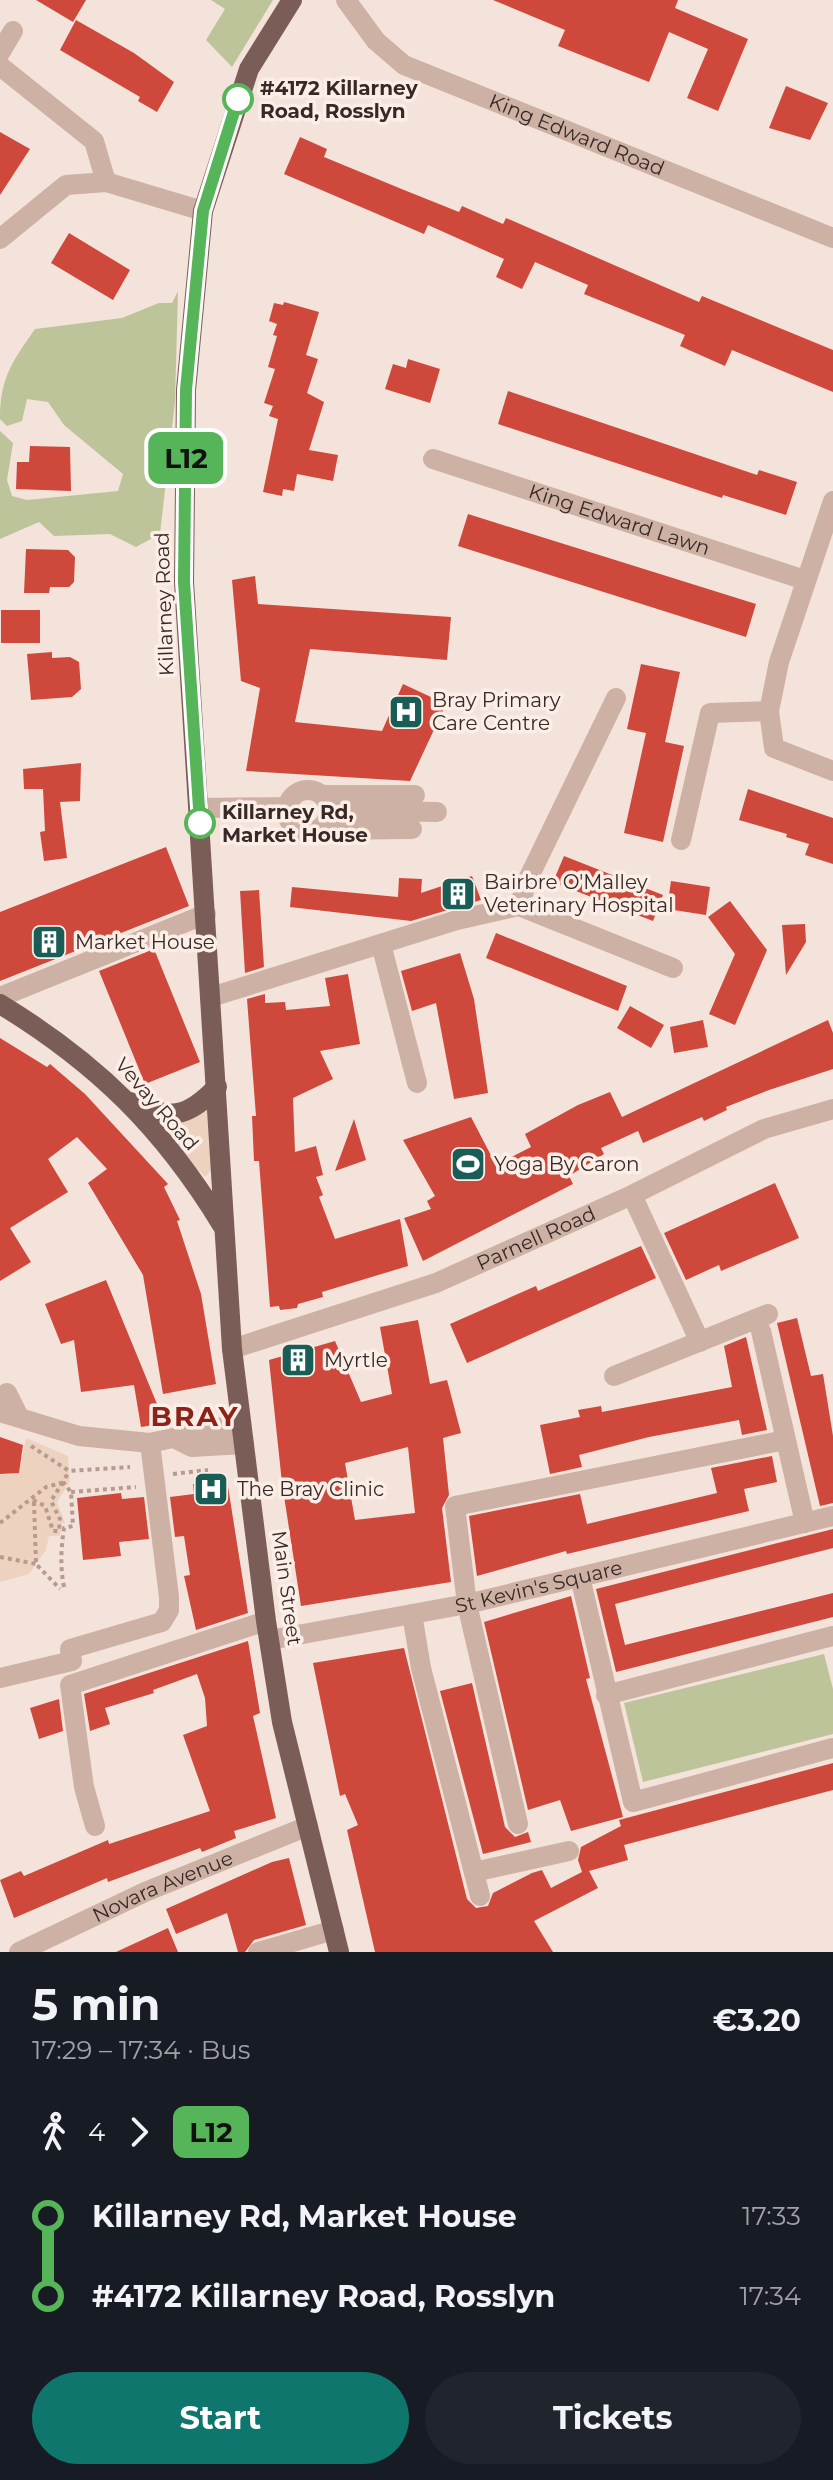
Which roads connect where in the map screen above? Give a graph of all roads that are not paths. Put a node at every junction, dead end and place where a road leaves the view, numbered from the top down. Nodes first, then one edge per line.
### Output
1 (292, 0) edge
2 (346, 0) edge
3 (13, 31) dead end
4 (0, 53) edge
5 (0, 66) edge
6 (106, 182) junction
7 (203, 211) junction
8 (833, 238) edge
9 (0, 239) edge
10 (433, 459) dead end
11 (833, 501) edge
12 (805, 580) junction
13 (616, 698) dead end
14 (769, 711) junction
15 (833, 771) edge
16 (415, 795) dead end
17 (325, 803) junction
18 (288, 807) junction
19 (199, 808) junction
20 (437, 812) dead end
21 (412, 829) dead end
22 (317, 830) junction
23 (681, 840) dead end
24 (519, 906) junction
25 (206, 914) junction
26 (381, 944) junction
27 (673, 968) dead end
28 (0, 997) edge
29 (211, 997) junction
30 (0, 1004) edge
31 (417, 1083) dead end
32 (217, 1087) junction
33 (126, 1101) junction
34 (833, 1109) edge
35 (632, 1195) junction
36 (222, 1225) junction
37 (700, 1342) junction
38 (232, 1349) junction
39 (614, 1376) dead end
40 (9, 1407) edge
41 (242, 1434) junction
42 (785, 1440) junction
43 (150, 1443) junction
44 (833, 1516) edge
45 (805, 1523) junction
46 (580, 1577) junction
47 (467, 1604) junction
48 (412, 1614) junction
49 (268, 1630) junction
50 (833, 1637) edge
51 (0, 1678) edge
52 (606, 1695) junction
53 (833, 1748) edge
54 (518, 1824) dead end
55 (95, 1826) dead end
56 (308, 1826) junction
57 (569, 1851) dead end
58 (474, 1872) junction
59 (480, 1896) dead end
60 (334, 1930) junction
61 (19, 1952) edge
62 (258, 1952) edge
63 (339, 1952) edge

1 - 7 main road, Killarney Road
2 - 8 street, King Edward Road
3 - 4 street
5 - 6 street
6 - 7 street
6 - 9 street
7 - 19 main road, Killarney Road
10 - 12 street, King Edward Lawn
11 - 12 street
12 - 14 street
13 - 24 street
14 - 15 street
14 - 23 street
16 - 17 street
17 - 18 street
17 - 20 street
17 - 22 street
18 - 19 street
18 - 22 street
19 - 25 main road, Killarney Road
21 - 22 street
24 - 26 street
24 - 27 street
25 - 28 street
25 - 29 main road, Killarney Road
26 - 29 street
26 - 31 street
29 - 32 main road, Killarney Road
30 - 33 main road, Vevay Road
32 - 33 main road
32 - 36 main road, Killarney Road
33 - 36 main road, Vevay Road
34 - 35 street, Parnell Road
35 - 37 street
35 - 38 street, Parnell Road
36 - 38 main road, Main Street
37 - 39 street
37 - 42 street
38 - 41 main road, Main Street
40 - 43 street
41 - 43 street
41 - 49 main road, Main Street
42 - 45 street
42 - 47 street
43 - 51 street
44 - 45 street, St Kevin's Square
45 - 46 street, St Kevin's Square
46 - 47 street, St Kevin's Square
46 - 52 street
47 - 48 street, St Kevin's Square
47 - 54 street
48 - 49 street, St Kevin's Square
48 - 58 street
49 - 55 street, St Kevin's Square
49 - 56 main road, Main Street
50 - 52 street
52 - 53 street
56 - 60 main road, Main Street
56 - 61 street, Novara Avenue
57 - 58 street
58 - 59 street
60 - 62 street
60 - 63 main road, Main Street

